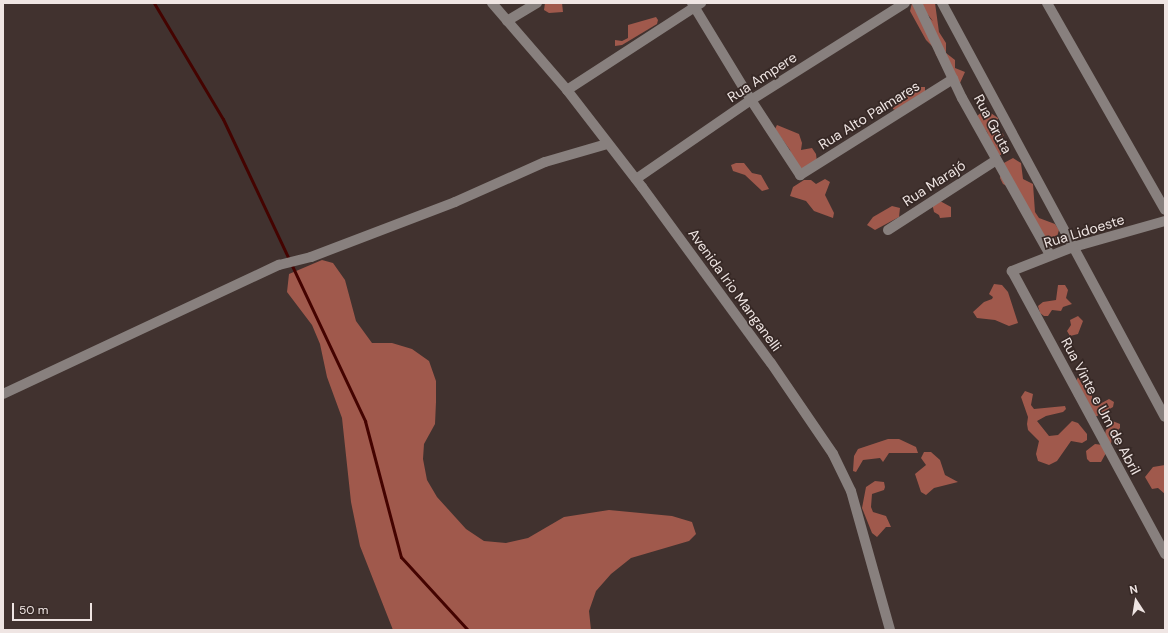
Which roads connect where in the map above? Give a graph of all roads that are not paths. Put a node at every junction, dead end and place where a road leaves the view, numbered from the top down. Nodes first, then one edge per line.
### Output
1 (492, 3) edge
2 (537, 3) edge
3 (905, 3) edge
4 (917, 3) edge
5 (942, 3) edge
6 (1047, 3) edge
7 (696, 4) edge
8 (507, 21) junction
9 (954, 79) junction
10 (567, 90) junction
11 (750, 100) junction
12 (607, 144) junction
13 (996, 160) junction
14 (636, 179) junction
15 (1165, 210) edge
16 (1165, 221) edge
17 (888, 230) dead end
18 (1073, 247) junction
19 (1050, 255) junction
20 (1012, 271) joint
21 (3, 394) edge
22 (1165, 417) edge
23 (1165, 554) edge
24 (890, 630) edge

1 - 8 street, Avenida Irio Manganelli
2 - 8 street
3 - 11 street, Rua Ampere
4 - 9 street, Rua Gruta
5 - 18 street, Rua Gruta
6 - 15 street
7 - 10 street
7 - 11 street
8 - 10 street, Avenida Irio Manganelli
9 - 11 street, Rua Alto Palmares
9 - 13 street, Rua Gruta
10 - 12 street, Avenida Irio Manganelli
11 - 14 street, Rua Ampere
12 - 14 street, Avenida Irio Manganelli
12 - 21 street
13 - 17 street, Rua Marajó
13 - 19 street, Rua Gruta
14 - 24 street, Avenida Irio Manganelli
16 - 18 street, Rua Lidoeste
18 - 19 street, Rua Lidoeste
18 - 22 street, Rua Gruta
19 - 20 street, Rua Lidoeste
20 - 23 street, Rua Vinte e Um de Abril

